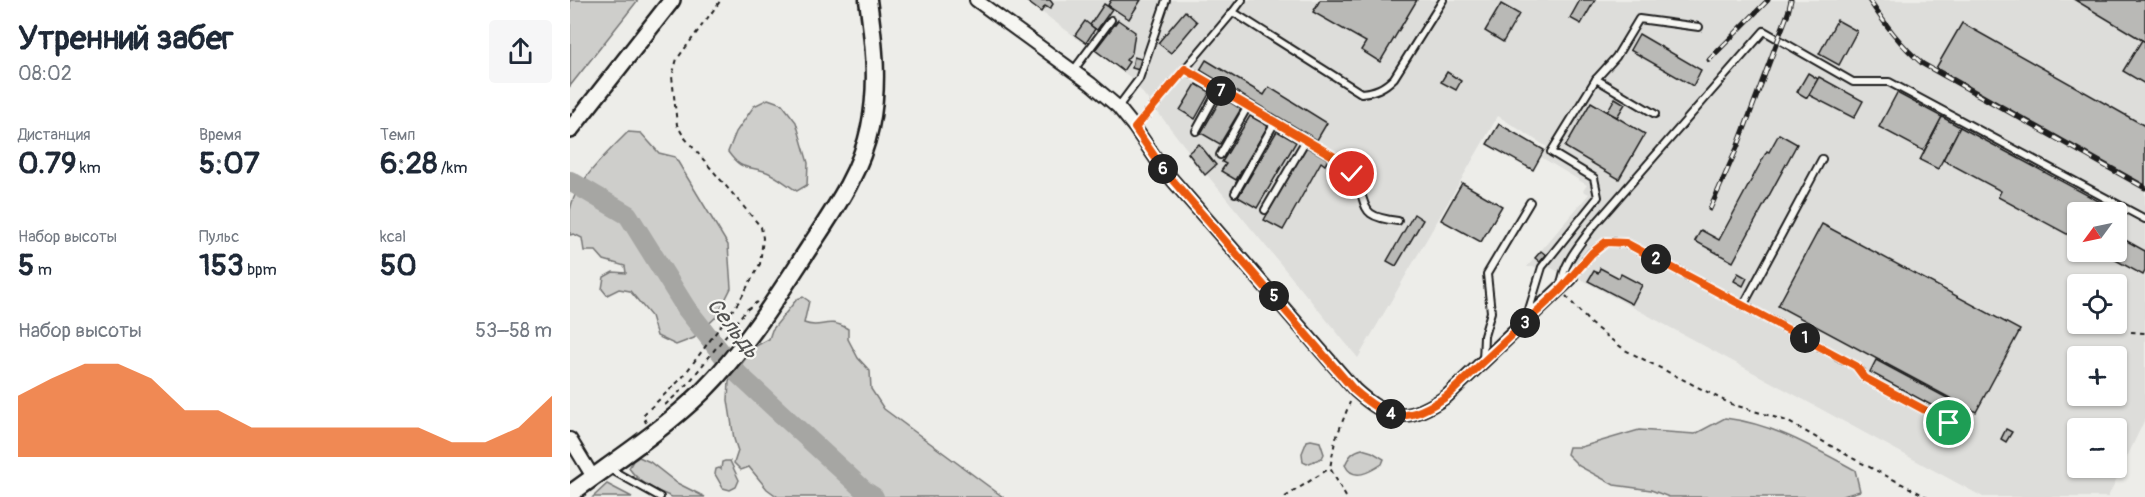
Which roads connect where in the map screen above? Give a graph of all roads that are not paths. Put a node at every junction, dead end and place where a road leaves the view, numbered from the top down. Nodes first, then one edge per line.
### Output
1 (672, 0) edge
2 (868, 0) edge
3 (1166, 0) edge
4 (1242, 0) edge
5 (1443, 0) edge
6 (981, 2) edge
7 (1233, 12) junction
8 (1111, 20) dead end
9 (1699, 27) dead end
10 (1185, 69) junction
11 (1072, 71) junction
12 (1596, 79) junction
13 (1219, 89) junction
14 (1248, 106) junction
15 (1118, 107) junction
16 (1655, 114) dead end
17 (1275, 122) junction
18 (1135, 128) junction
19 (570, 130) edge
20 (1196, 131) dead end
21 (1306, 140) junction
22 (1220, 155) dead end
23 (1822, 159) dead end
24 (1235, 193) dead end
25 (1530, 202) dead end
26 (1265, 210) dead end
27 (2145, 219) edge
28 (1398, 221) dead end
29 (1570, 278) joint
30 (1561, 289) junction
31 (1743, 306) junction
32 (1525, 323) junction
33 (1482, 364) junction
34 (1949, 423) dead end
35 (570, 439) edge
36 (600, 472) junction
37 (570, 494) edge
38 (660, 497) edge

1 - 19 street
2 - 36 main road
3 - 15 lane
4 - 7 lane
5 - 7 lane
6 - 11 street
7 - 10 lane
8 - 11 lane
9 - 12 lane
10 - 13 lane
10 - 18 lane
11 - 15 street
12 - 16 lane
12 - 32 lane
13 - 14 lane
13 - 20 lane
14 - 17 lane
14 - 22 lane
15 - 18 street
17 - 21 lane
17 - 24 lane
18 - 33 street
21 - 26 lane
21 - 28 lane
23 - 31 lane
25 - 33 lane
27 - 30 lane
29 - 30 street
29 - 31 lane
30 - 32 street
31 - 34 lane
32 - 33 street
35 - 36 street
36 - 37 main road
36 - 38 lane

